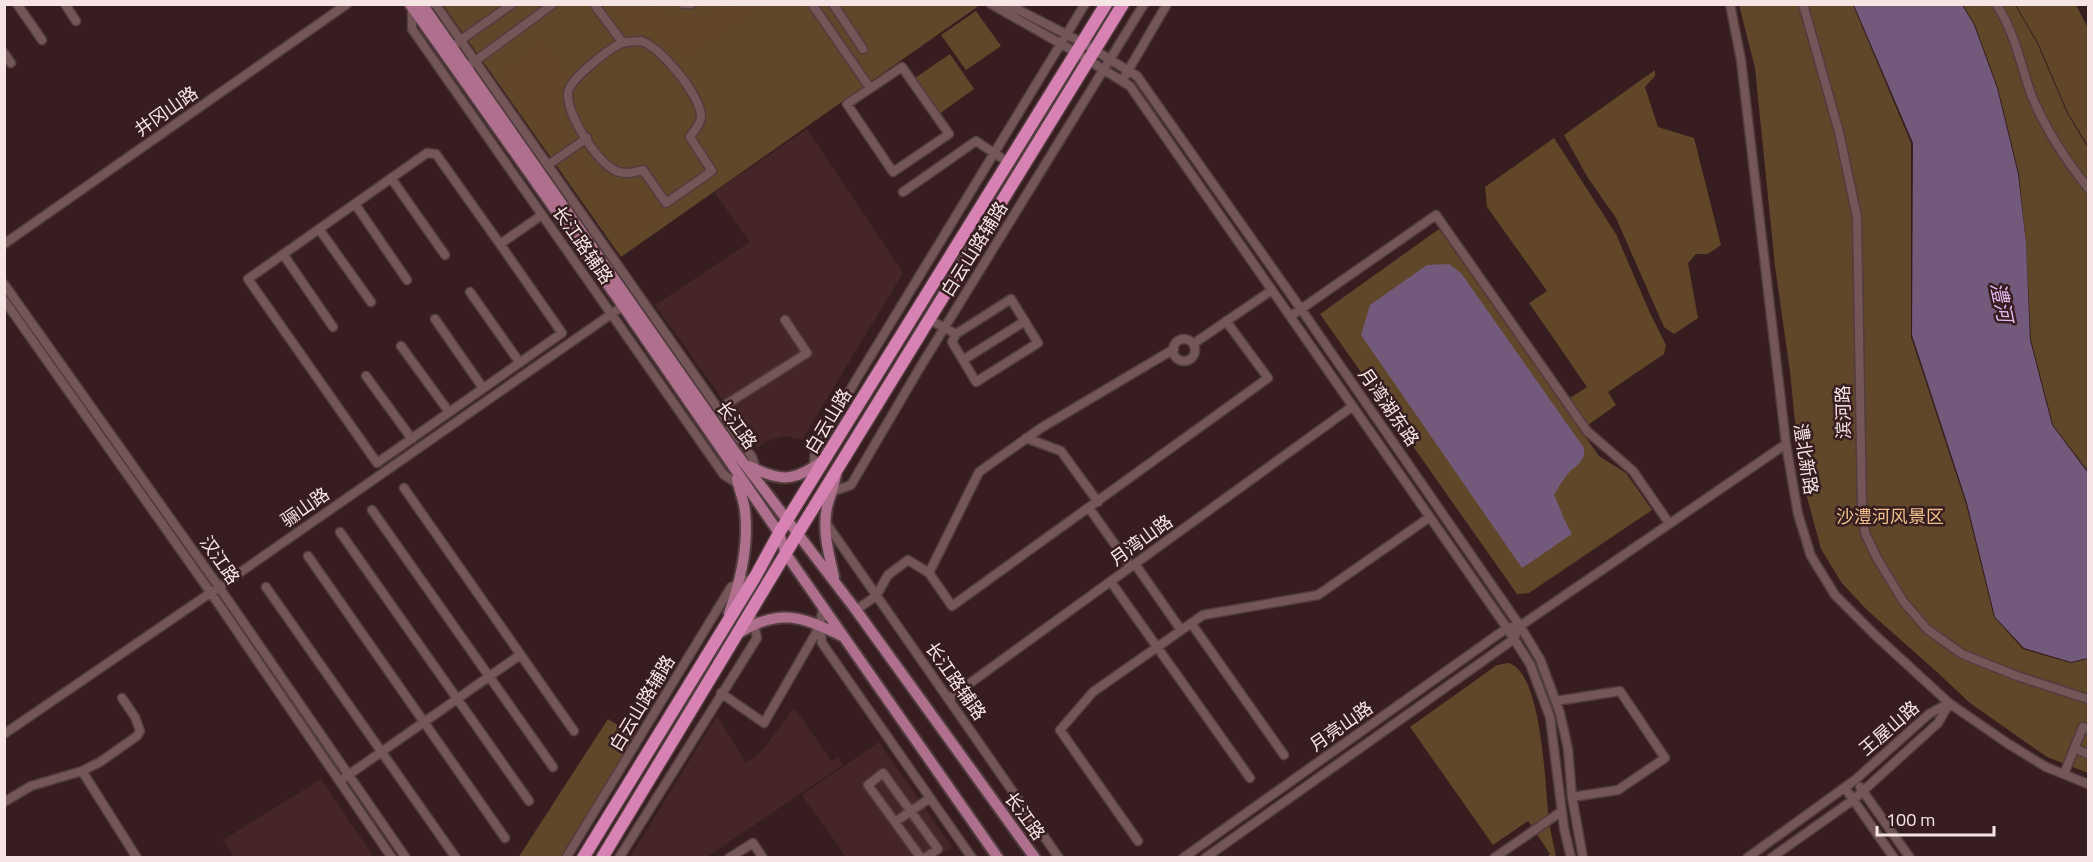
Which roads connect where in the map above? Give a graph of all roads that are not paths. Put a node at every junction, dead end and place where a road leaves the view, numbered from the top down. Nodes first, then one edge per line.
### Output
1 (17, 4) edge
2 (65, 4) edge
3 (347, 4) edge
4 (433, 4) edge
5 (512, 4) edge
6 (553, 4) edge
7 (594, 4) edge
8 (683, 4) edge
9 (691, 4) edge
10 (833, 4) edge
11 (991, 4) edge
12 (1007, 4) edge
13 (1085, 4) edge
14 (1106, 4) edge
15 (1123, 4) edge
16 (1144, 4) edge
17 (1167, 4) edge
18 (1730, 4) edge
19 (1803, 4) edge
20 (1996, 4) edge
21 (415, 5) edge
22 (813, 5) edge
23 (76, 21) dead end
24 (1067, 34) junction
25 (42, 40) dead end
26 (623, 43) junction
27 (457, 44) junction
28 (1061, 44) junction
29 (1080, 48) junction
30 (863, 49) dead end
31 (4, 53) edge
32 (1091, 55) junction
33 (1109, 59) junction
34 (11, 63) dead end
35 (467, 67) junction
36 (1103, 70) junction
37 (1128, 70) junction
38 (1122, 81) junction
39 (870, 88) junction
40 (587, 138) junction
41 (994, 153) junction
42 (1009, 163) junction
43 (549, 165) junction
44 (391, 178) junction
45 (2088, 188) edge
46 (903, 192) dead end
47 (355, 204) junction
48 (542, 215) junction
49 (319, 229) junction
50 (4, 244) edge
51 (500, 244) junction
52 (283, 254) junction
53 (445, 255) dead end
54 (407, 280) dead end
55 (4, 284) edge
56 (1272, 290) junction
57 (470, 292) dead end
58 (4, 300) edge
59 (371, 302) dead end
60 (623, 306) junction
61 (1301, 309) junction
62 (612, 315) junction
63 (1291, 316) junction
64 (435, 319) dead end
65 (785, 320) dead end
66 (930, 320) junction
67 (1025, 321) junction
68 (1226, 321) junction
69 (333, 327) dead end
70 (944, 328) junction
71 (956, 334) junction
72 (1193, 344) junction
73 (401, 346) dead end
74 (1173, 349) junction
75 (963, 360) junction
76 (520, 363) junction
77 (366, 376) dead end
78 (483, 388) junction
79 (1353, 406) junction
80 (719, 409) junction
81 (449, 412) junction
82 (1026, 438) junction
83 (412, 439) junction
84 (1786, 444) junction
85 (824, 459) junction
86 (740, 467) junction
87 (813, 468) junction
88 (757, 476) junction
89 (811, 484) junction
90 (743, 487) junction
91 (404, 488) dead end
92 (827, 494) junction
93 (1098, 502) junction
94 (1089, 508) junction
95 (372, 510) dead end
96 (1430, 517) junction
97 (789, 520) junction
98 (826, 523) junction
99 (1669, 523) junction
100 (340, 532) dead end
101 (779, 533) junction
102 (798, 533) junction
103 (786, 554) junction
104 (308, 556) dead end
105 (1133, 566) junction
106 (929, 573) junction
107 (755, 577) junction
108 (740, 582) junction
109 (1111, 582) junction
110 (836, 583) junction
111 (266, 587) dead end
112 (215, 590) junction
113 (876, 596) junction
114 (823, 608) junction
115 (856, 610) junction
116 (752, 611) junction
117 (1191, 623) junction
118 (725, 624) junction
119 (754, 624) junction
120 (820, 626) junction
121 (1520, 626) junction
122 (1507, 628) junction
123 (1181, 630) junction
124 (739, 633) junction
125 (844, 637) junction
126 (1514, 639) junction
127 (1157, 647) junction
128 (520, 654) junction
129 (489, 677) junction
130 (721, 693) junction
131 (122, 698) dead end
132 (457, 699) junction
133 (948, 699) junction
134 (2088, 699) edge
135 (1556, 701) junction
136 (1950, 703) junction
137 (424, 723) junction
138 (2088, 729) edge
139 (574, 731) dead end
140 (4, 734) edge
141 (2074, 748) junction
142 (382, 752) junction
143 (2088, 754) edge
144 (1284, 755) dead end
145 (553, 767) dead end
146 (82, 771) junction
147 (2064, 774) junction
148 (349, 775) junction
149 (1250, 778) dead end
150 (1856, 780) junction
151 (339, 782) junction
152 (2088, 784) edge
153 (1845, 788) junction
154 (1863, 790) junction
155 (1572, 797) junction
156 (930, 798) junction
157 (1853, 800) junction
158 (529, 801) dead end
159 (4, 802) edge
160 (1562, 811) junction
161 (910, 812) junction
162 (895, 822) junction
163 (505, 838) dead end
164 (1138, 841) dead end
165 (137, 858) edge
166 (392, 858) edge
167 (405, 858) edge
168 (456, 858) edge
169 (566, 858) edge
170 (583, 858) edge
171 (602, 858) edge
172 (619, 858) edge
173 (729, 858) edge
174 (763, 858) edge
175 (923, 858) edge
176 (972, 858) edge
177 (998, 858) edge
178 (1035, 858) edge
179 (1059, 858) edge
180 (1183, 858) edge
181 (1205, 858) edge
182 (1494, 858) edge
183 (1571, 858) edge
184 (1583, 858) edge
185 (1747, 858) edge
186 (1771, 858) edge
187 (1894, 858) edge
188 (1910, 858) edge

1 - 25 street
2 - 23 street
3 - 50 street, 井冈山路
4 - 27 street
5 - 27 street
6 - 35 street
7 - 26 street
8 - 9 street
10 - 30 street
11 - 28 street, 月湾湖东路
12 - 24 street, 月湾湖东路
13 - 24 street, 白云山路辅路
14 - 29 highway, 白云山路
15 - 32 highway, 白云山路
16 - 33 street, 白云山路辅路
17 - 37 street
18 - 84 street, 澧北新路
19 - 134 street, 滨河路
20 - 45 street
21 - 27 main road, 长江路
21 - 35 main road, 长江路
21 - 48 street, 长江路辅路
22 - 39 street
24 - 28 street, 白云山路辅路
24 - 29 street, 月湾湖东路
26 - 40 street
26 - 40 street
27 - 35 main road, 长江路
28 - 29 street, 月湾湖东路
28 - 41 street, 白云山路辅路
29 - 32 street, 月湾湖东路
29 - 42 highway, 白云山路
31 - 34 street
32 - 33 street, 月湾湖东路
32 - 36 street, 月湾湖东路
32 - 66 highway, 白云山路
33 - 36 street, 白云山路辅路
33 - 37 street, 月湾湖东路
35 - 43 street, 长江路辅路
35 - 60 main road, 长江路
35 - 86 main road, 长江路
36 - 38 street, 月湾湖东路
36 - 70 street, 白云山路辅路
37 - 38 street
37 - 61 street, 月湾湖东路
38 - 56 street, 月湾湖东路
39 - 39 street
40 - 43 street
41 - 42 street
41 - 46 street
41 - 87 street, 白云山路辅路
42 - 85 highway, 白云山路
43 - 80 street, 长江路辅路
44 - 47 street
44 - 51 street
44 - 53 street
47 - 49 street
47 - 54 street
48 - 51 street
48 - 62 street, 长江路辅路
49 - 52 street
49 - 59 street
51 - 76 street
52 - 69 street
52 - 83 street
55 - 112 street, 汉江路
56 - 63 street, 月湾湖东路
56 - 68 street
57 - 76 street
58 - 112 street, 汉江路
60 - 62 street, 骊山路
60 - 86 main road, 长江路
61 - 63 street
61 - 99 street
61 - 121 street, 月湾湖东路
62 - 90 street, 长江路辅路
62 - 112 street, 骊山路
63 - 79 street, 月湾湖东路
64 - 78 street
65 - 80 street
66 - 70 street
66 - 92 highway, 白云山路
67 - 71 street
67 - 75 street
67 - 75 street
68 - 72 street
68 - 93 street
70 - 71 street
70 - 92 street, 白云山路辅路
71 - 75 street
72 - 74 street
72 - 74 street
73 - 81 street
74 - 82 street
76 - 78 street
77 - 83 street
78 - 81 street
79 - 96 street, 月湾湖东路
79 - 105 street, 月湾山路
80 - 88 street, 长江路辅路
81 - 83 street
82 - 93 street
82 - 106 street
84 - 99 street, 月亮山路
84 - 136 street, 澧北新路
85 - 87 main road
85 - 89 highway, 白云山路
86 - 88 main road
86 - 90 main road
87 - 88 main road
87 - 89 street, 白云山路辅路
88 - 97 main road, 长江路
89 - 97 highway, 白云山路
90 - 101 main road
90 - 108 main road
91 - 128 street
92 - 98 main road
92 - 102 highway, 白云山路
93 - 94 street
94 - 105 street
94 - 106 street
95 - 129 street
96 - 117 street
96 - 122 street, 月湾湖东路
97 - 101 highway, 白云山路
97 - 102 main road, 长江路
98 - 110 main road
98 - 113 street, 长江路辅路
99 - 121 street, 月亮山路
100 - 132 street
101 - 102 main road
101 - 103 main road
101 - 107 highway, 白云山路
102 - 103 highway, 白云山路
102 - 110 main road, 长江路
103 - 114 main road
103 - 116 highway, 白云山路
104 - 137 street
105 - 109 street, 月湾山路
105 - 123 street
106 - 113 street
107 - 108 street
107 - 118 highway, 白云山路
108 - 118 main road
108 - 169 street, 白云山路辅路
109 - 127 street
109 - 133 street, 月湾山路
110 - 115 main road, 长江路
111 - 142 street
112 - 140 street, 骊山路
112 - 148 street, 汉江路
112 - 151 street, 汉江路
113 - 115 street
113 - 133 street, 长江路辅路
114 - 120 street
114 - 125 main road
115 - 178 main road, 长江路
116 - 119 street
116 - 124 highway, 白云山路
117 - 123 street
117 - 144 street
118 - 170 highway, 白云山路
119 - 120 main road
119 - 124 main road
119 - 130 street
120 - 125 main road
120 - 130 street
120 - 156 street
121 - 122 street, 月亮山路
121 - 126 street, 月亮山路
121 - 135 street, 月湾湖东路
122 - 126 street, 月湾湖东路
122 - 180 street, 月亮山路
123 - 127 street
124 - 171 highway, 白云山路
125 - 177 main road
126 - 160 street, 月湾湖东路
126 - 181 street, 月亮山路
127 - 149 street
127 - 164 street
128 - 129 street
128 - 139 street
129 - 132 street
129 - 145 street
130 - 172 street
131 - 146 street
132 - 137 street
132 - 158 street
133 - 179 street, 长江路辅路
135 - 155 street, 月湾湖东路
135 - 155 street
136 - 147 street, 澧北新路
136 - 150 street, 王屋山路
136 - 154 street, 王屋山路
137 - 142 street
137 - 163 street
138 - 141 street
141 - 143 street
141 - 147 street
142 - 148 street
142 - 168 street
146 - 159 street
146 - 165 street
147 - 152 street, 澧北新路
148 - 151 street
148 - 167 street, 汉江路
150 - 153 street, 王屋山路
150 - 154 street
151 - 166 street, 汉江路
153 - 157 street
153 - 185 street, 王屋山路
154 - 157 street, 王屋山路
154 - 188 street
155 - 184 street, 月湾湖东路
156 - 161 street
156 - 176 street
157 - 186 street, 王屋山路
157 - 187 street
160 - 182 street
160 - 183 street, 月湾湖东路
161 - 162 street
161 - 162 street
161 - 175 street
162 - 175 street
173 - 174 street

